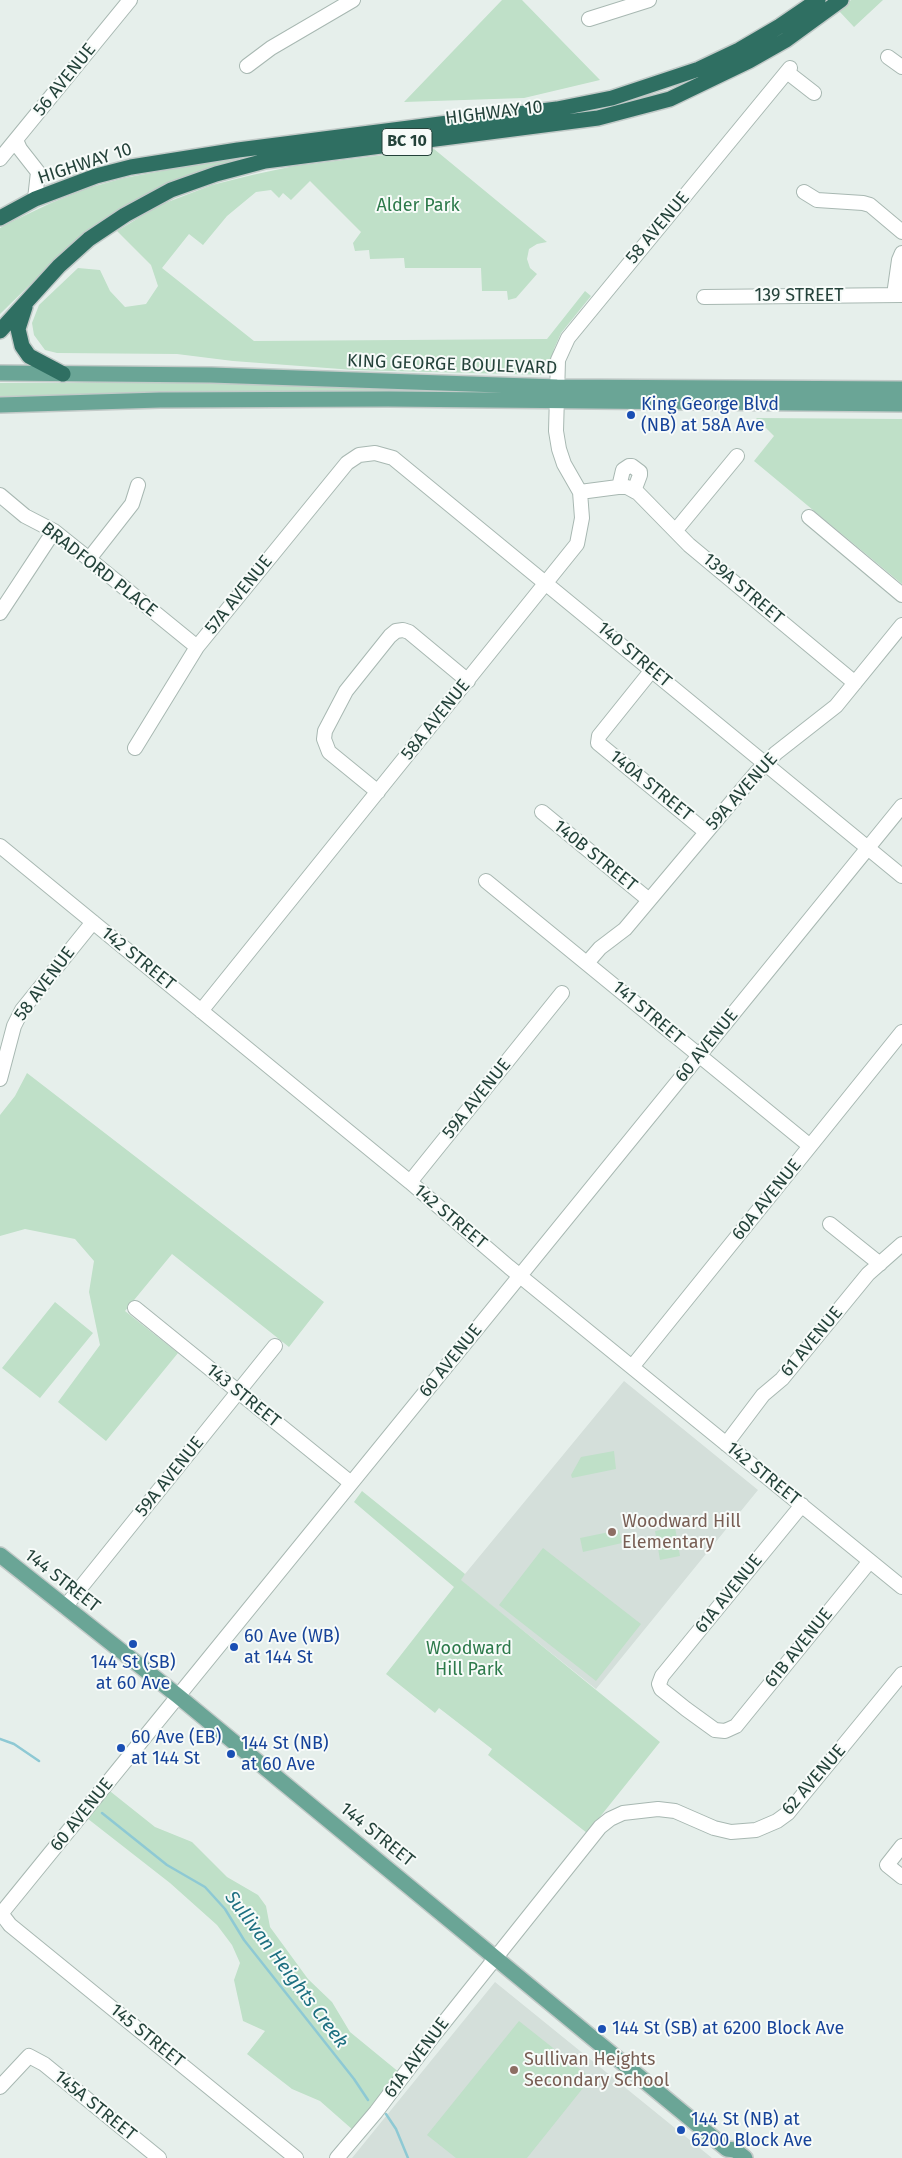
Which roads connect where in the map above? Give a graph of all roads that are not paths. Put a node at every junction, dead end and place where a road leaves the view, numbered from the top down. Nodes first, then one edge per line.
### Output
1 (130, 0) edge
2 (353, 0) edge
3 (649, 0) edge
4 (818, 0) edge
5 (841, 0) edge
6 (590, 19) dead end
7 (888, 56) dead end
8 (247, 66) dead end
9 (902, 67) edge
10 (814, 93) dead end
11 (16, 140) junction
12 (0, 160) edge
13 (804, 192) dead end
14 (35, 199) junction
15 (0, 218) edge
16 (902, 232) edge
17 (902, 253) edge
18 (31, 295) junction
19 (898, 295) edge
20 (704, 297) dead end
21 (0, 331) edge
22 (0, 373) edge
23 (63, 374) junction
24 (902, 389) edge
25 (557, 394) junction
26 (902, 404) edge
27 (0, 405) edge
28 (359, 454) joint
29 (737, 456) dead end
30 (138, 485) dead end
31 (619, 487) junction
32 (634, 491) junction
33 (580, 492) junction
34 (0, 495) edge
35 (809, 517) dead end
36 (676, 530) junction
37 (54, 531) junction
38 (89, 558) junction
39 (546, 583) junction
40 (902, 595) edge
41 (0, 613) edge
42 (902, 625) edge
43 (197, 647) junction
44 (652, 670) junction
45 (468, 681) junction
46 (855, 683) junction
47 (135, 748) dead end
48 (766, 763) junction
49 (378, 792) junction
50 (902, 806) edge
51 (542, 812) dead end
52 (706, 832) junction
53 (0, 846) edge
54 (868, 848) junction
55 (902, 876) edge
56 (486, 881) dead end
57 (649, 900) junction
58 (93, 922) junction
59 (587, 963) junction
60 (562, 993) dead end
61 (201, 1011) junction
62 (902, 1032) edge
63 (699, 1056) junction
64 (0, 1079) edge
65 (810, 1146) junction
66 (410, 1182) junction
67 (830, 1224) dead end
68 (902, 1244) edge
69 (880, 1264) junction
70 (520, 1276) junction
71 (135, 1308) dead end
72 (275, 1346) dead end
73 (632, 1367) junction
74 (238, 1392) junction
75 (726, 1444) junction
76 (351, 1483) junction
77 (802, 1505) junction
78 (0, 1556) edge
79 (870, 1561) junction
80 (902, 1587) edge
81 (65, 1607) junction
82 (902, 1674) edge
83 (178, 1696) junction
84 (725, 1732) joint
85 (902, 1846) edge
86 (902, 1877) edge
87 (0, 1913) edge
88 (497, 1957) junction
89 (0, 2087) edge
90 (728, 2153) edge
91 (159, 2158) edge
92 (296, 2158) edge
93 (337, 2158) edge
94 (745, 2158) edge

1 - 11 street, 56 AVENUE
2 - 8 street
3 - 6 street
4 - 14 highway, HIGHWAY 10 / BC 10
5 - 18 highway, HIGHWAY 10 / BC 10
7 - 9 street
10 - 25 street, 58 AVENUE
11 - 12 street, 56 AVENUE
11 - 14 street
13 - 16 street
14 - 15 highway, HIGHWAY 10 / BC 10
17 - 19 street
18 - 21 highway, HIGHWAY 10 / BC 10
18 - 23 highway
19 - 20 street, 139 STREET
22 - 23 main road, KING GEORGE BOULEVARD
23 - 25 main road, KING GEORGE BOULEVARD
24 - 25 main road, KING GEORGE BOULEVARD
25 - 26 main road, KING GEORGE BOULEVARD
25 - 27 main road, KING GEORGE BOULEVARD
25 - 33 street, 58A AVENUE
28 - 39 street, 140 STREET
28 - 43 street, 57A AVENUE
29 - 36 street
30 - 38 street
31 - 32 street, 139A STREET
31 - 32 street
31 - 33 street, 139A STREET
32 - 36 street, 139A STREET
33 - 39 street, 58A AVENUE
34 - 37 street, BRADFORD PLACE
35 - 40 street
36 - 46 street, 139A STREET
37 - 38 street, BRADFORD PLACE
37 - 41 street
38 - 43 street, BRADFORD PLACE
39 - 44 street, 140 STREET
39 - 45 street, 58A AVENUE
42 - 46 street, 59A AVENUE
43 - 47 street, 57A AVENUE
44 - 48 street, 140 STREET
44 - 52 street, 140A STREET
45 - 49 street, 58A AVENUE
45 - 49 street
46 - 48 street, 59A AVENUE
48 - 52 street, 59A AVENUE
48 - 54 street, 140 STREET
49 - 61 street, 58A AVENUE
50 - 54 street, 60 AVENUE
51 - 57 street, 140B STREET
52 - 57 street, 59A AVENUE
53 - 58 street, 142 STREET
54 - 55 street, 140 STREET
54 - 63 street, 60 AVENUE
56 - 59 street, 141 STREET
57 - 59 street, 59A AVENUE
58 - 61 street, 142 STREET
58 - 64 street, 58 AVENUE
59 - 63 street, 141 STREET
60 - 66 street, 59A AVENUE
61 - 66 street, 142 STREET
62 - 65 street, 60A AVENUE
63 - 65 street, 141 STREET
63 - 70 street, 60 AVENUE
65 - 73 street, 60A AVENUE
66 - 70 street, 142 STREET
67 - 69 street
68 - 69 street, 61 AVENUE
69 - 75 street, 61 AVENUE
70 - 73 street, 142 STREET
70 - 76 street, 60 AVENUE
71 - 74 street, 143 STREET
72 - 74 street, 59A AVENUE
73 - 75 street, 142 STREET
74 - 76 street, 143 STREET
74 - 81 street, 59A AVENUE
75 - 77 street, 142 STREET
76 - 83 street, 60 AVENUE
77 - 79 street, 142 STREET
77 - 84 street, 61A AVENUE
78 - 81 main road, 144 STREET
79 - 80 street, 142 STREET
79 - 84 street, 61B AVENUE
81 - 83 main road, 144 STREET
82 - 88 street, 62 AVENUE
83 - 87 street, 60 AVENUE
83 - 88 main road, 144 STREET
85 - 86 street
87 - 92 street, 145 STREET
88 - 90 main road, 144 STREET
88 - 93 street, 61A AVENUE
89 - 91 street, 145A STREET
90 - 94 main road, 144 STREET

